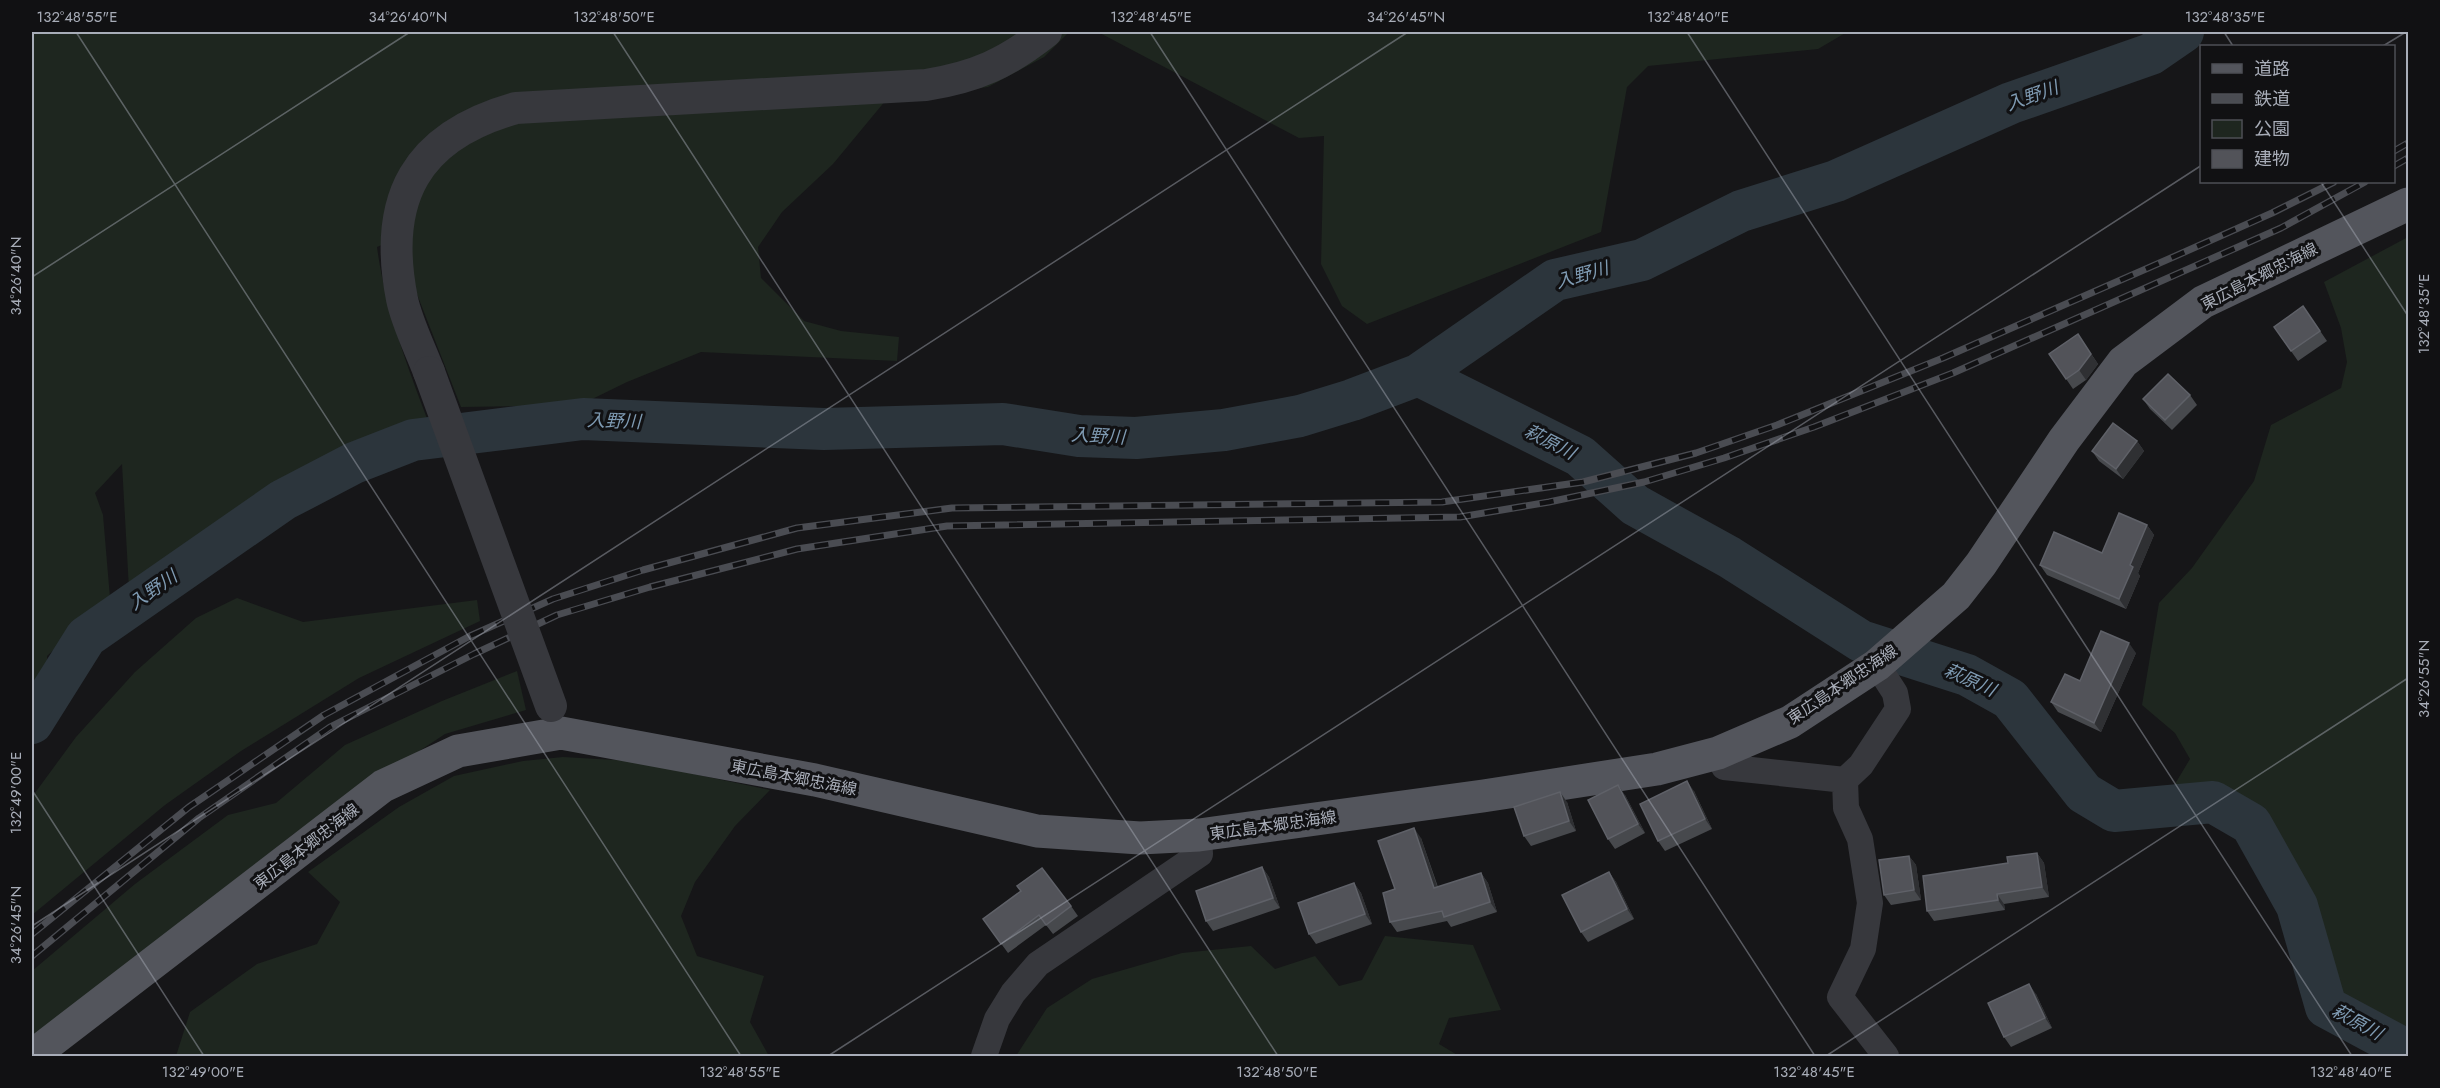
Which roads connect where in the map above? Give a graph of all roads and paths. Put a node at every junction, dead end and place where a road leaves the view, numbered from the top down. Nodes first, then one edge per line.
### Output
1 (1046, 32) edge
2 (2409, 204) edge
3 (1877, 664) junction
4 (556, 720) junction
5 (1718, 753) junction
6 (1845, 780) junction
7 (1198, 835) junction
8 (32, 1056) edge
9 (984, 1056) edge
10 (1886, 1056) edge

1 - 4 street, bridge
2 - 3 main road, 東広島本郷忠海線
3 - 5 main road, 東広島本郷忠海線
3 - 6 street
4 - 7 main road, 東広島本郷忠海線
4 - 8 main road, 東広島本郷忠海線
5 - 6 street
5 - 7 main road, 東広島本郷忠海線
6 - 10 street
7 - 9 street

